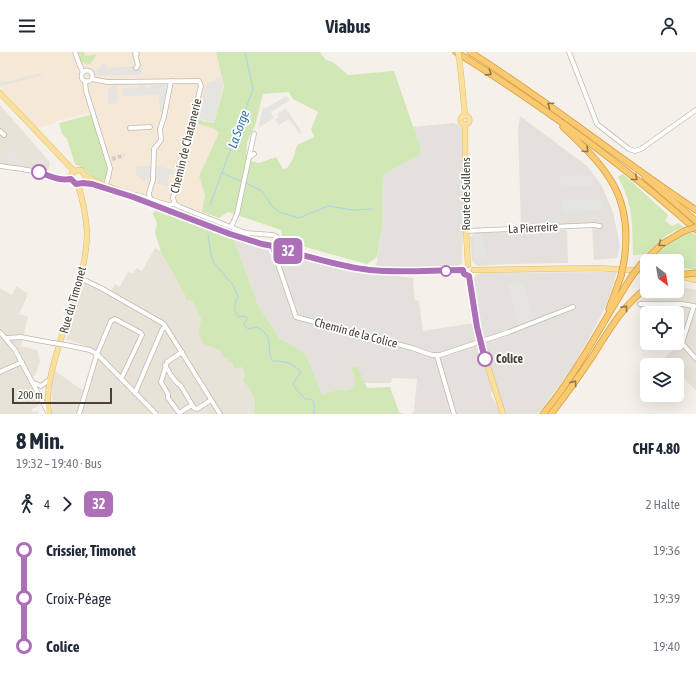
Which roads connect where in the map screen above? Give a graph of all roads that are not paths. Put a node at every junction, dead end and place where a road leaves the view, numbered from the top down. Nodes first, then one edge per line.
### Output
1 (75, 52) edge
2 (457, 52) edge
3 (470, 52) edge
4 (569, 52) edge
5 (137, 54) dead end
6 (136, 68) dead end
7 (83, 72) junction
8 (92, 79) junction
9 (85, 81) junction
10 (171, 81) junction
11 (0, 93) edge
12 (696, 110) edge
13 (548, 113) junction
14 (150, 127) dead end
15 (130, 128) dead end
16 (0, 131) edge
17 (254, 134) dead end
18 (4, 136) dead end
19 (254, 154) dead end
20 (249, 157) junction
21 (627, 161) junction
22 (0, 166) edge
23 (74, 171) junction
24 (86, 176) junction
25 (71, 179) junction
26 (80, 184) junction
27 (106, 185) junction
28 (135, 196) junction
29 (150, 198) junction
30 (175, 204) junction
31 (696, 210) edge
32 (696, 221) edge
33 (600, 226) dead end
34 (231, 227) junction
35 (696, 228) edge
36 (466, 231) junction
37 (278, 243) junction
38 (273, 246) junction
39 (283, 250) junction
40 (277, 253) junction
41 (468, 265) junction
42 (463, 270) junction
43 (474, 270) junction
44 (640, 270) edge
45 (696, 274) edge
46 (684, 275) edge
47 (469, 276) junction
48 (684, 277) edge
49 (80, 278) junction
50 (696, 280) edge
51 (640, 294) edge
52 (640, 304) dead end
53 (573, 307) dead end
54 (165, 326) junction
55 (0, 332) edge
56 (596, 336) junction
57 (7, 338) junction
58 (480, 342) junction
59 (182, 352) junction
60 (97, 354) junction
61 (437, 356) junction
62 (696, 358) edge
63 (22, 362) junction
64 (165, 365) junction
65 (0, 372) edge
66 (121, 378) junction
67 (49, 380) junction
68 (32, 382) junction
69 (136, 393) junction
70 (211, 400) junction
71 (192, 405) junction
72 (453, 412) edge
73 (49, 413) edge
74 (79, 414) edge
75 (156, 414) edge
76 (220, 414) edge
77 (503, 414) edge
78 (543, 414) edge
79 (550, 414) edge

1 - 7 street
2 -> 13 highway
2 - 36 main road, Route de Sullens, bridge
21 -> 3 highway
4 - 12 street
5 - 6 street
7 - 8 street
7 - 9 street
8 - 9 street
8 - 10 street, Chemin de Chatanerie
9 - 27 street
10 - 29 street
10 - 30 street, Chemin de Chatanerie
11 - 23 main road
13 -> 35 highway
13 -> 56 highway, bridge
14 - 15 street
16 - 18 street
17 - 20 street
19 - 20 street
20 - 34 street
21 - 31 highway
21 - 32 highway
22 - 25 street
23 - 24 main road
23 - 25 main road
24 - 26 main road
24 - 27 main road
25 - 26 main road
26 - 28 main road
26 - 49 main road, Rue du Timonet
27 - 28 main road
28 - 29 street
28 - 38 main road
29 - 30 street
30 - 34 street, Chemin de Chatanerie
33 - 36 street, La Pierreire
34 - 37 street, Chemin de Chatanerie
35 -> 56 highway, bridge
36 - 41 main road, Route de Sullens
37 - 38 main road
37 - 39 main road
38 - 40 main road
39 - 40 main road
39 - 42 main road
40 - 61 street, Chemin de la Colice
41 - 42 main road
41 - 43 main road
42 - 47 main road
43 - 44 main road
43 - 47 main road
45 - 46 highway, bridge
47 - 58 main road
48 - 50 main road
49 - 54 street
49 - 67 main road, Rue du Timonet
79 -> 51 highway
52 - 62 street
53 - 58 street
54 - 59 street
54 - 69 street
55 - 57 street
56 - 78 highway
57 - 60 street, bridge
57 - 63 street
58 - 61 street
58 - 77 main road
59 - 64 street
59 - 70 street
60 - 66 street
60 - 66 street
60 - 74 street
61 - 72 street
63 - 65 street
63 - 68 street
64 - 71 street
64 - 71 street
66 - 69 street
67 - 68 street
67 - 73 main road, Rue du Timonet
68 - 73 street
69 - 75 street
70 - 71 street
70 - 76 street

